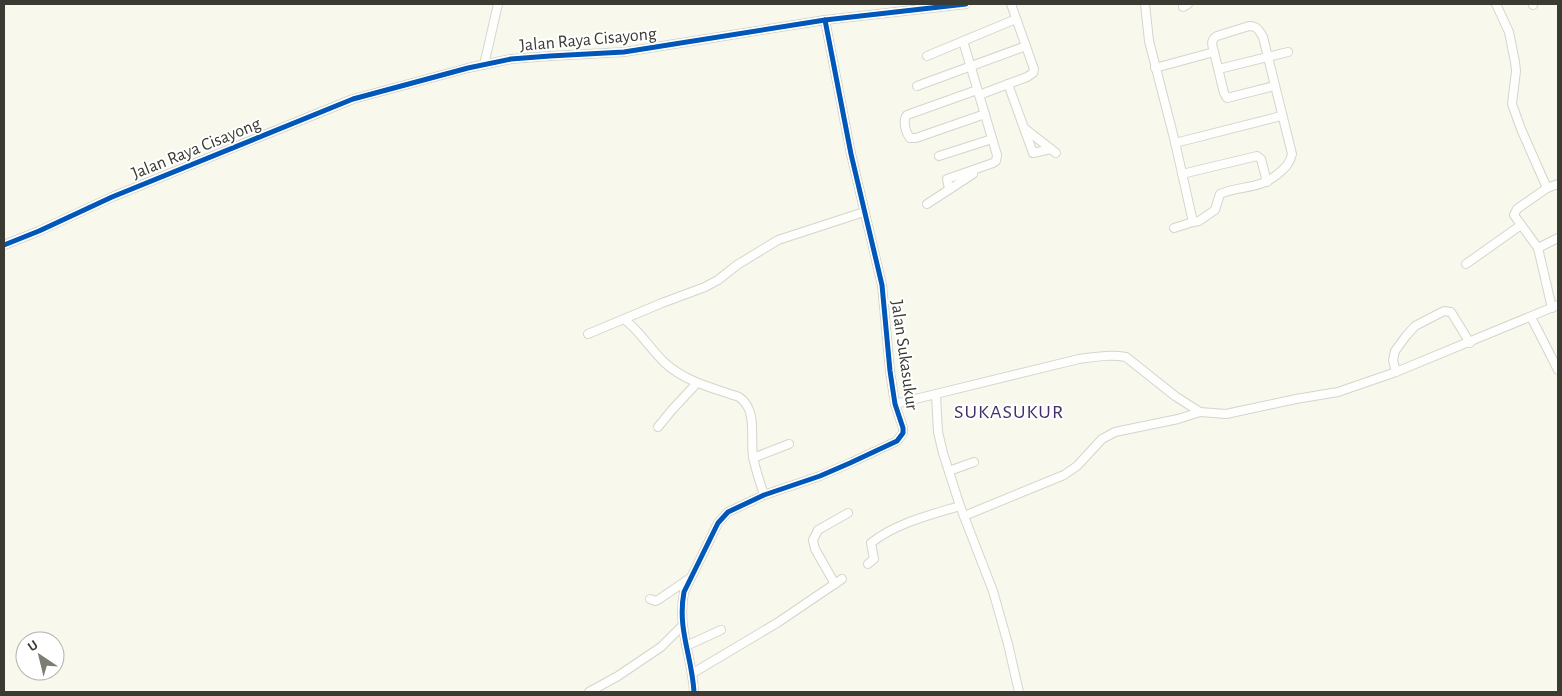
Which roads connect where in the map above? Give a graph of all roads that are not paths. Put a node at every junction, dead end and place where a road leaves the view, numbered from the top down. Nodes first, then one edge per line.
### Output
1 (498, 4) edge
2 (966, 4) edge
3 (1011, 4) edge
4 (1145, 4) edge
5 (1496, 4) edge
6 (1016, 19) junction
7 (825, 20) junction
8 (963, 41) junction
9 (1026, 46) junction
10 (1214, 52) junction
11 (1288, 52) dead end
12 (927, 56) dead end
13 (1267, 57) junction
14 (484, 65) junction
15 (970, 67) junction
16 (1155, 68) junction
17 (1218, 69) junction
18 (1008, 84) junction
19 (917, 86) dead end
20 (1274, 86) junction
21 (978, 92) junction
22 (985, 114) junction
23 (1281, 116) junction
24 (1022, 126) junction
25 (992, 139) junction
26 (1175, 143) junction
27 (939, 156) dead end
28 (1182, 174) junction
29 (1267, 182) junction
30 (1558, 184) edge
31 (1547, 188) junction
32 (926, 204) dead end
33 (864, 212) junction
34 (1192, 222) junction
35 (1521, 225) junction
36 (1174, 228) dead end
37 (1558, 238) edge
38 (4, 245) edge
39 (1538, 248) junction
40 (1466, 264) dead end
41 (1555, 307) edge
42 (1531, 317) junction
43 (625, 320) junction
44 (588, 334) dead end
45 (1470, 342) junction
46 (1558, 370) edge
47 (1396, 372) junction
48 (697, 383) junction
49 (936, 395) junction
50 (895, 404) junction
51 (1200, 412) junction
52 (658, 427) dead end
53 (788, 444) dead end
54 (753, 458) junction
55 (974, 462) dead end
56 (949, 471) junction
57 (764, 495) junction
58 (960, 506) junction
59 (848, 513) dead end
60 (964, 516) junction
61 (868, 564) dead end
62 (692, 576) junction
63 (842, 579) dead end
64 (835, 584) junction
65 (650, 599) dead end
66 (682, 626) junction
67 (721, 630) dead end
68 (686, 646) junction
69 (693, 673) junction
70 (589, 692) edge
71 (694, 692) edge
72 (1019, 692) edge

1 - 14 street
2 - 7 street, Jalan Raya Cisayong
3 - 6 street
4 - 16 street
5 - 31 street
6 - 8 street
6 - 9 street
7 - 14 street, Jalan Raya Cisayong
7 - 33 street, Jalan Sukasukur
8 - 12 street
8 - 15 street
9 - 15 street
9 - 18 street
10 - 13 street
10 - 16 street
10 - 17 street
11 - 13 street
13 - 17 street
13 - 20 street
14 - 38 street, Jalan Raya Cisayong
15 - 19 street
15 - 21 street
16 - 26 street
17 - 20 street
18 - 21 street
18 - 24 street
20 - 23 street
21 - 22 street
21 - 22 street
22 - 25 street
23 - 26 street
23 - 29 street
24 - 24 street
25 - 27 street
25 - 32 street
26 - 28 street
28 - 29 street
28 - 34 street
29 - 34 street
30 - 31 street
31 - 35 street
33 - 43 street
33 - 50 street, Jalan Sukasukur
34 - 36 street
35 - 39 street
35 - 40 street
37 - 39 street
39 - 41 street
41 - 42 street
42 - 45 street
42 - 46 street
43 - 44 street
43 - 48 street
45 - 47 street
45 - 47 street
47 - 51 street
48 - 52 street
48 - 54 street
49 - 50 street
49 - 51 street
49 - 56 street
50 - 57 street, Jalan Sukasukur
51 - 60 street
53 - 54 street
54 - 57 street
55 - 56 street
56 - 58 street
57 - 62 street, Jalan Sukasukur
58 - 60 street
58 - 61 street
59 - 64 street
60 - 72 street
62 - 65 street
62 - 66 street, Jalan Sukasukur
63 - 64 street
64 - 69 street
66 - 68 street, Jalan Sukasukur
66 - 70 street
67 - 68 street
68 - 69 street, Jalan Sukasukur
69 - 71 street, Jalan Sukasukur

